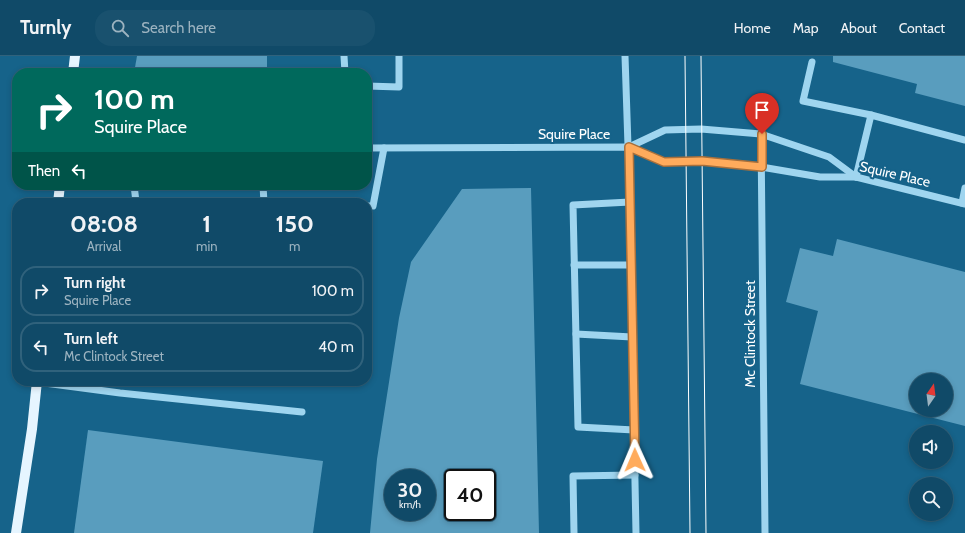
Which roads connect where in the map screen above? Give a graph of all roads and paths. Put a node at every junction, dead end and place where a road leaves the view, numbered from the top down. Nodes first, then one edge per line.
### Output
1 (75, 56) edge
2 (344, 56) edge
3 (399, 56) edge
4 (625, 56) edge
5 (812, 62) dead end
6 (74, 68) edge
7 (345, 68) edge
8 (372, 86) edge
9 (871, 115) junction
10 (762, 134) junction
11 (965, 140) edge
12 (629, 147) junction
13 (372, 148) edge
14 (384, 148) junction
15 (762, 167) junction
16 (856, 177) junction
17 (965, 188) edge
18 (630, 202) junction
19 (963, 204) edge
20 (372, 206) edge
21 (574, 265) junction
22 (631, 265) junction
23 (576, 334) junction
24 (632, 337) junction
25 (36, 386) edge
26 (72, 386) edge
27 (302, 412) dead end
28 (634, 430) junction
29 (635, 475) junction
30 (16, 533) edge
31 (574, 533) edge
32 (636, 533) edge
33 (765, 533) edge

1 - 6 main road
2 - 7 street
3 - 8 street
4 - 12 street
5 - 9 street
9 - 11 street
9 - 16 street
10 - 12 street
10 - 15 street, Mc Clintock Street
10 - 16 street
12 - 14 street, Squire Place
12 - 15 street, Squire Place
12 - 18 street
13 - 14 street, Squire Place
14 - 20 street
15 - 16 street, Squire Place
15 - 33 street, Mc Clintock Street
16 - 19 street, Squire Place
17 - 19 street
18 - 21 street
18 - 22 street
21 - 22 street
21 - 23 street
22 - 24 street
23 - 24 street
23 - 28 street
24 - 28 street
25 - 30 main road
26 - 27 street
28 - 29 street
29 - 31 street
29 - 32 street

